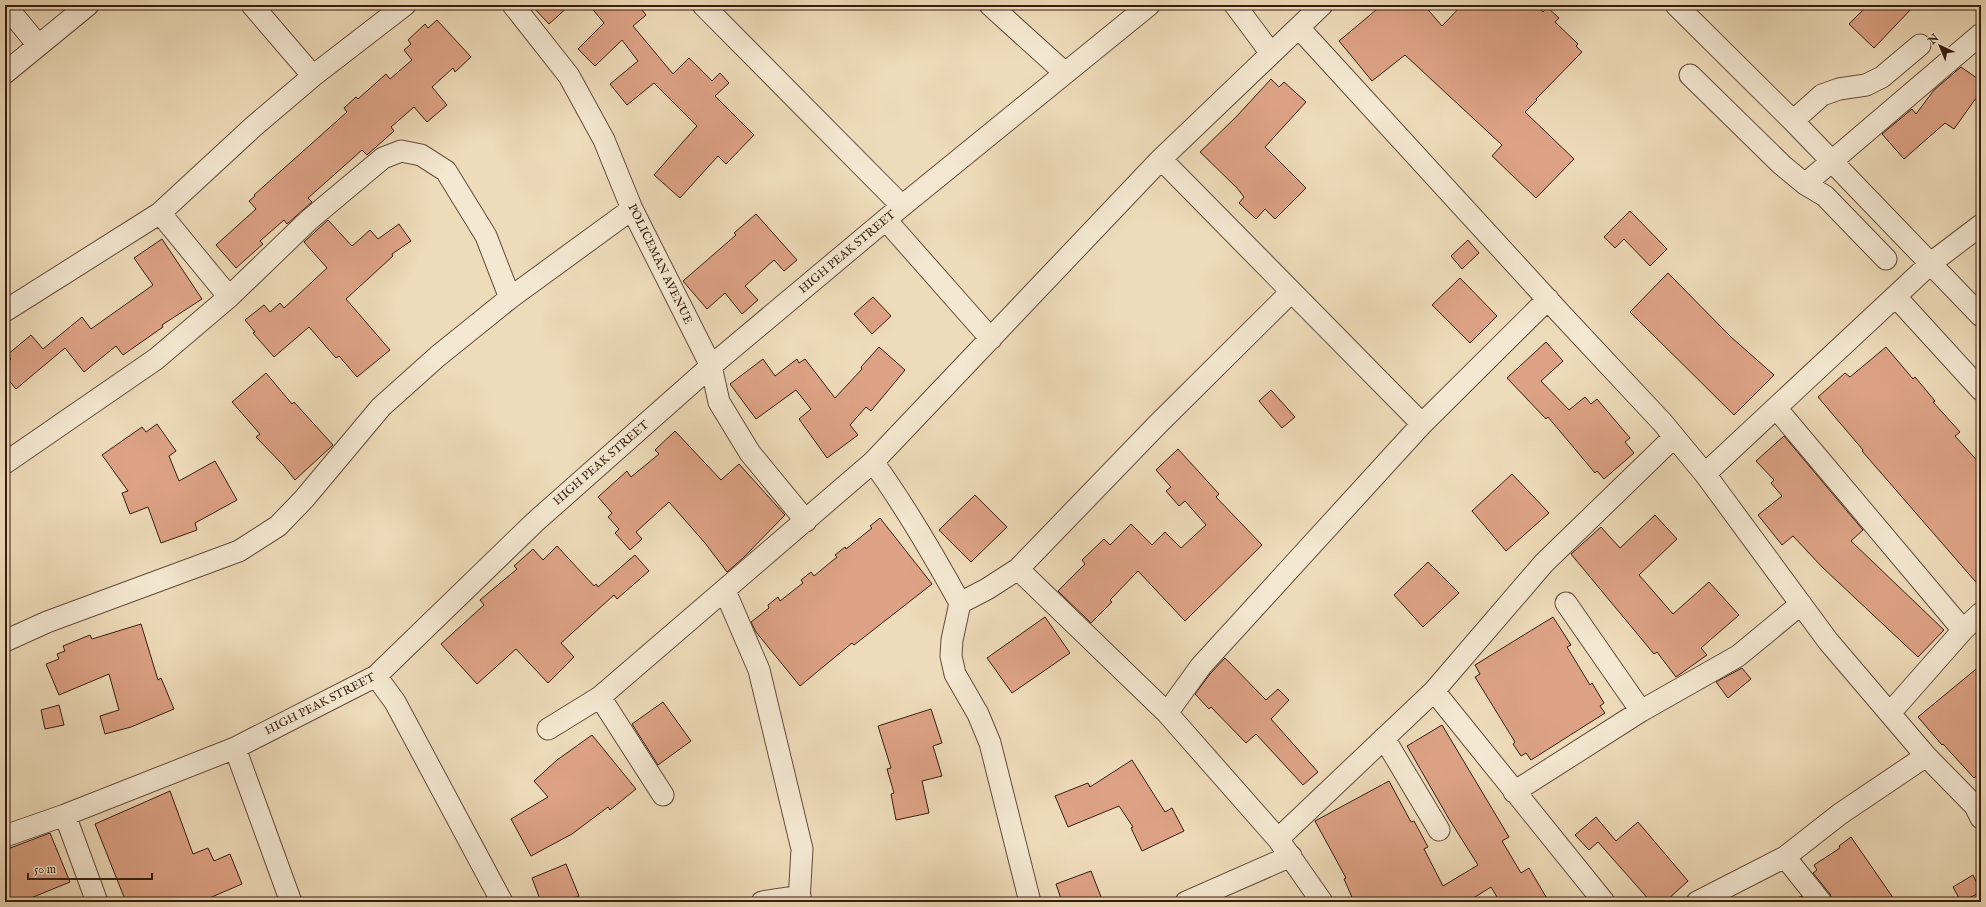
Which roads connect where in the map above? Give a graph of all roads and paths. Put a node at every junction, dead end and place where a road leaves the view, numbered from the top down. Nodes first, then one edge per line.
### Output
1 (5, 5) edge
2 (88, 5) edge
3 (252, 5) edge
4 (405, 5) edge
5 (513, 5) edge
6 (703, 5) edge
7 (990, 5) edge
8 (1149, 5) edge
9 (1235, 5) edge
10 (1322, 5) edge
11 (1676, 5) edge
12 (1299, 28) junction
13 (1981, 34) edge
14 (38, 45) junction
15 (1920, 45) dead end
16 (1270, 52) junction
17 (5, 73) edge
18 (1065, 73) junction
19 (1690, 75) dead end
20 (313, 76) junction
21 (1793, 121) junction
22 (1161, 159) junction
23 (1831, 162) junction
24 (1805, 184) junction
25 (902, 206) junction
26 (632, 209) junction
27 (160, 214) junction
28 (886, 220) junction
29 (1981, 225) edge
30 (1886, 259) dead end
31 (1931, 263) junction
32 (1291, 292) junction
33 (229, 297) junction
34 (1896, 297) junction
35 (510, 298) junction
36 (1548, 299) junction
37 (5, 311) edge
38 (1981, 316) edge
39 (991, 339) junction
40 (711, 366) junction
41 (1981, 390) edge
42 (1776, 408) junction
43 (1422, 424) junction
44 (1674, 437) junction
45 (873, 462) junction
46 (5, 463) edge
47 (1705, 474) junction
48 (806, 521) junction
49 (1018, 569) junction
50 (725, 591) junction
51 (960, 603) junction
52 (1566, 603) dead end
53 (1801, 604) junction
54 (1981, 613) edge
55 (1962, 630) junction
56 (5, 641) edge
57 (376, 676) junction
58 (1434, 690) junction
59 (600, 697) junction
60 (1641, 711) junction
61 (1167, 713) junction
62 (1890, 713) junction
63 (548, 729) dead end
64 (1384, 738) junction
65 (235, 748) junction
66 (1926, 756) junction
67 (1514, 792) junction
68 (663, 795) dead end
69 (1979, 809) edge
70 (65, 815) junction
71 (1439, 830) dead end
72 (5, 836) edge
73 (1278, 839) junction
74 (1291, 856) junction
75 (1786, 857) junction
76 (800, 899) edge
77 (97, 902) edge
78 (291, 902) edge
79 (502, 902) edge
80 (762, 902) edge
81 (1030, 902) edge
82 (1186, 902) edge
83 (1322, 902) edge
84 (1604, 902) edge
85 (1697, 902) edge
86 (1820, 902) edge

1 - 14 street
2 - 14 street
3 - 20 street
4 - 20 street
5 - 26 street, POLICEMAN AVENUE
6 - 25 street
7 - 18 street
8 - 18 street, HIGH PEAK STREET
9 - 16 street
10 - 12 street
11 - 21 street
12 - 16 street
12 - 36 street
13 - 23 street
14 - 17 street
15 - 21 street
16 - 22 street
18 - 25 street, HIGH PEAK STREET
19 - 24 street
20 - 27 street
21 - 23 street
22 - 32 street
22 - 39 street
23 - 24 street
23 - 31 street
24 - 30 street
25 - 28 street, HIGH PEAK STREET
26 - 35 street
26 - 40 street, POLICEMAN AVENUE
27 - 33 street
27 - 37 street
28 - 39 street
28 - 40 street, HIGH PEAK STREET
29 - 31 street
31 - 34 street
31 - 38 street
32 - 43 street
32 - 49 street
33 - 35 street
33 - 46 street
34 - 41 street
34 - 42 street
35 - 56 street
36 - 43 street
36 - 44 street
39 - 45 street
40 - 48 street, POLICEMAN AVENUE
40 - 57 street, HIGH PEAK STREET
42 - 47 street
42 - 55 street
43 - 61 street
44 - 47 street
44 - 58 street
45 - 48 street
45 - 51 street
47 - 53 street
48 - 50 street
49 - 51 street
49 - 61 street
50 - 59 street
50 - 76 street
51 - 81 street
52 - 60 street
53 - 60 street
53 - 62 street
54 - 55 street
55 - 62 street
57 - 65 street, HIGH PEAK STREET
57 - 79 street
58 - 64 street
58 - 67 street
59 - 63 street
59 - 68 street
60 - 67 street
61 - 73 street
62 - 66 street
64 - 71 street
64 - 73 street
65 - 70 street, HIGH PEAK STREET
65 - 78 street
66 - 69 street
66 - 75 street
67 - 84 street
70 - 72 street, HIGH PEAK STREET
70 - 77 street
73 - 74 street
74 - 82 street
74 - 83 street
75 - 85 street
75 - 86 street
76 - 80 street

